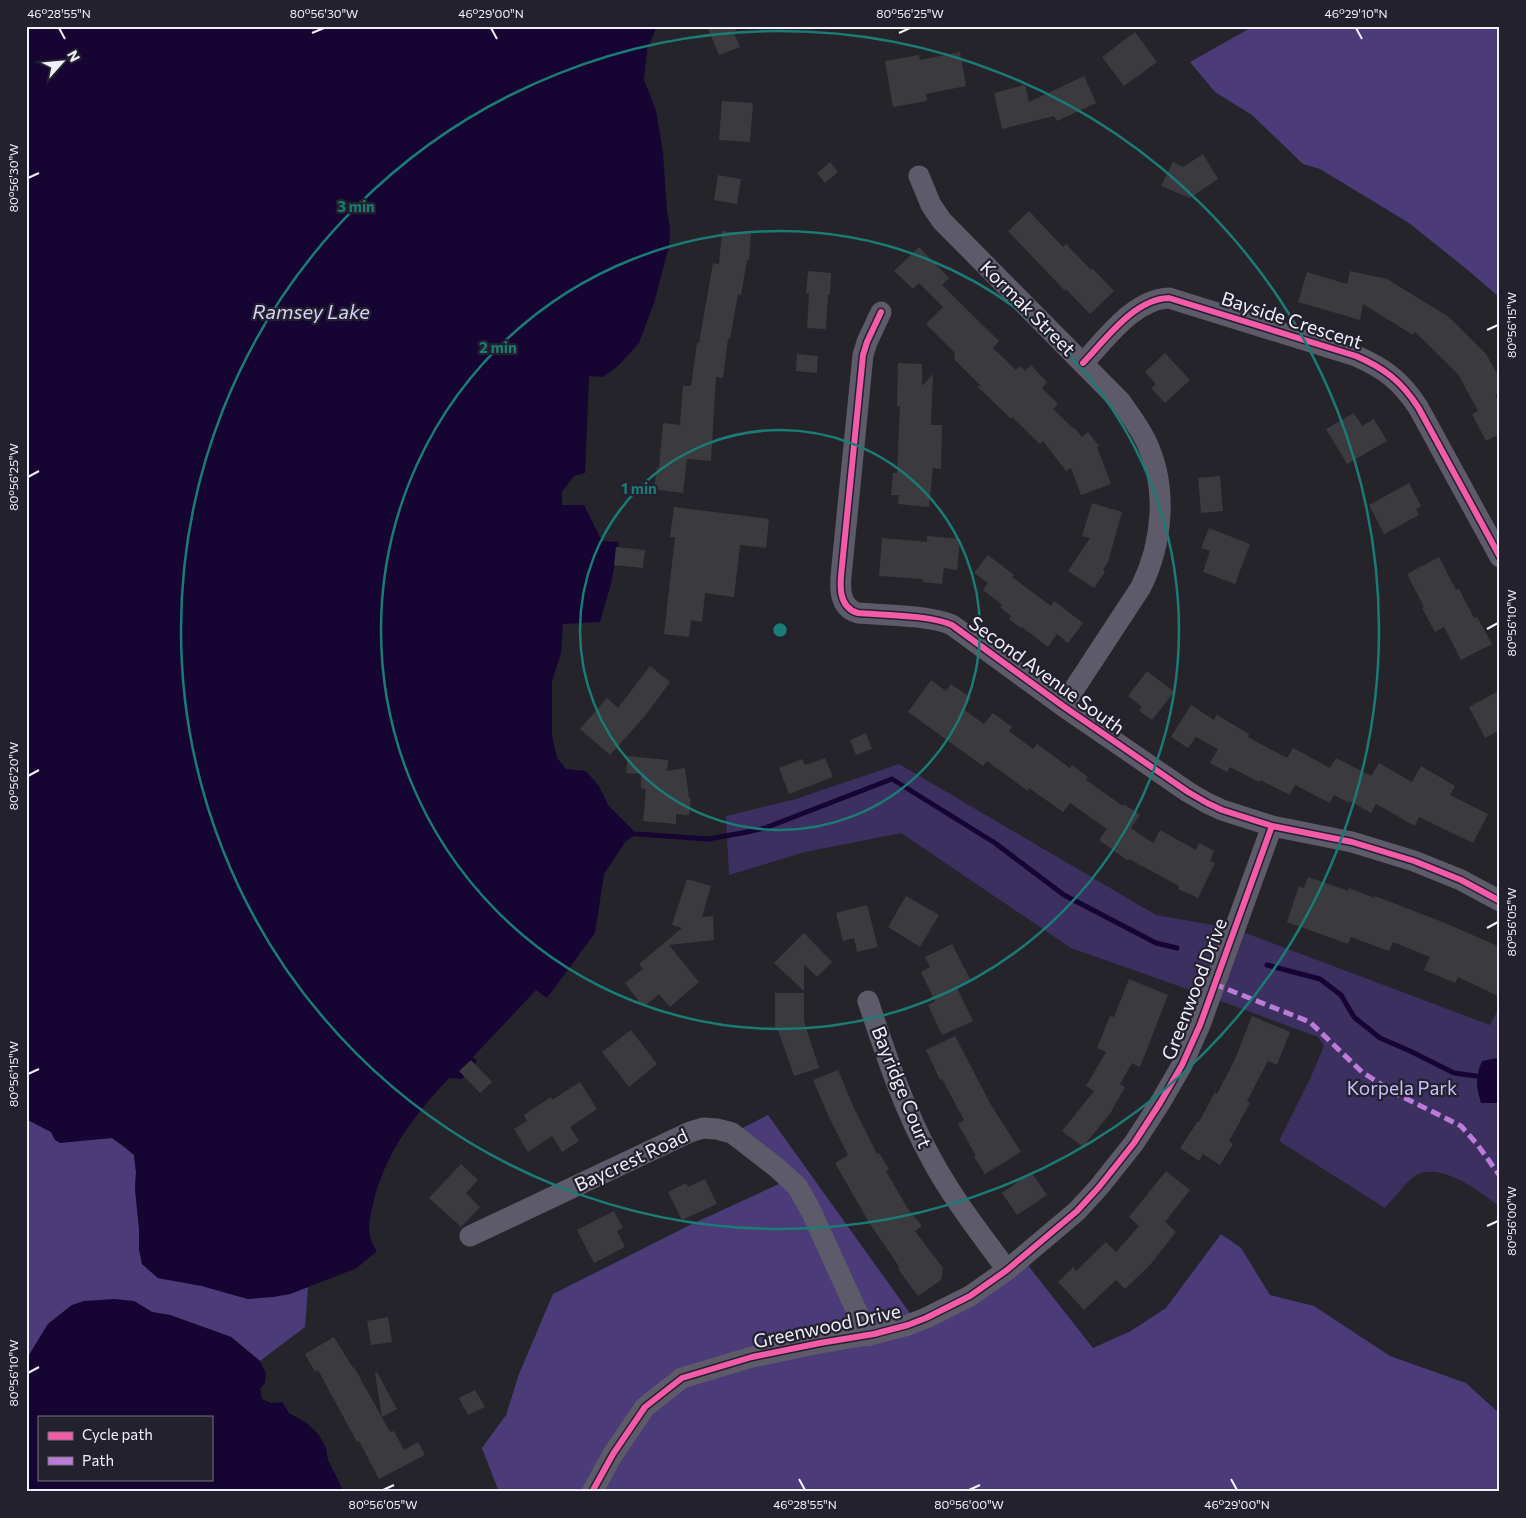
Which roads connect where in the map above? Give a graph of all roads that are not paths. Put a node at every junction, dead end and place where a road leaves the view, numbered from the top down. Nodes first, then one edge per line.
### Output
1 (920, 176) dead end
2 (881, 312) dead end
3 (1082, 363) junction
4 (1500, 558) edge
5 (1063, 706) junction
6 (1272, 826) junction
7 (1500, 901) edge
8 (868, 1001) dead end
9 (470, 1236) dead end
10 (1007, 1270) junction
11 (868, 1336) junction
12 (592, 1492) edge

1 - 3 street, Kormak Street
2 - 5 street, Second Avenue South
3 - 4 street, Bayside Crescent
3 - 5 street, Kormak Street
5 - 6 street, Second Avenue South
6 - 7 street, Second Avenue South
6 - 10 street, Greenwood Drive
8 - 10 street, Bayridge Court
9 - 11 street, Baycrest Road
10 - 11 street, Greenwood Drive
11 - 12 street, Greenwood Drive

